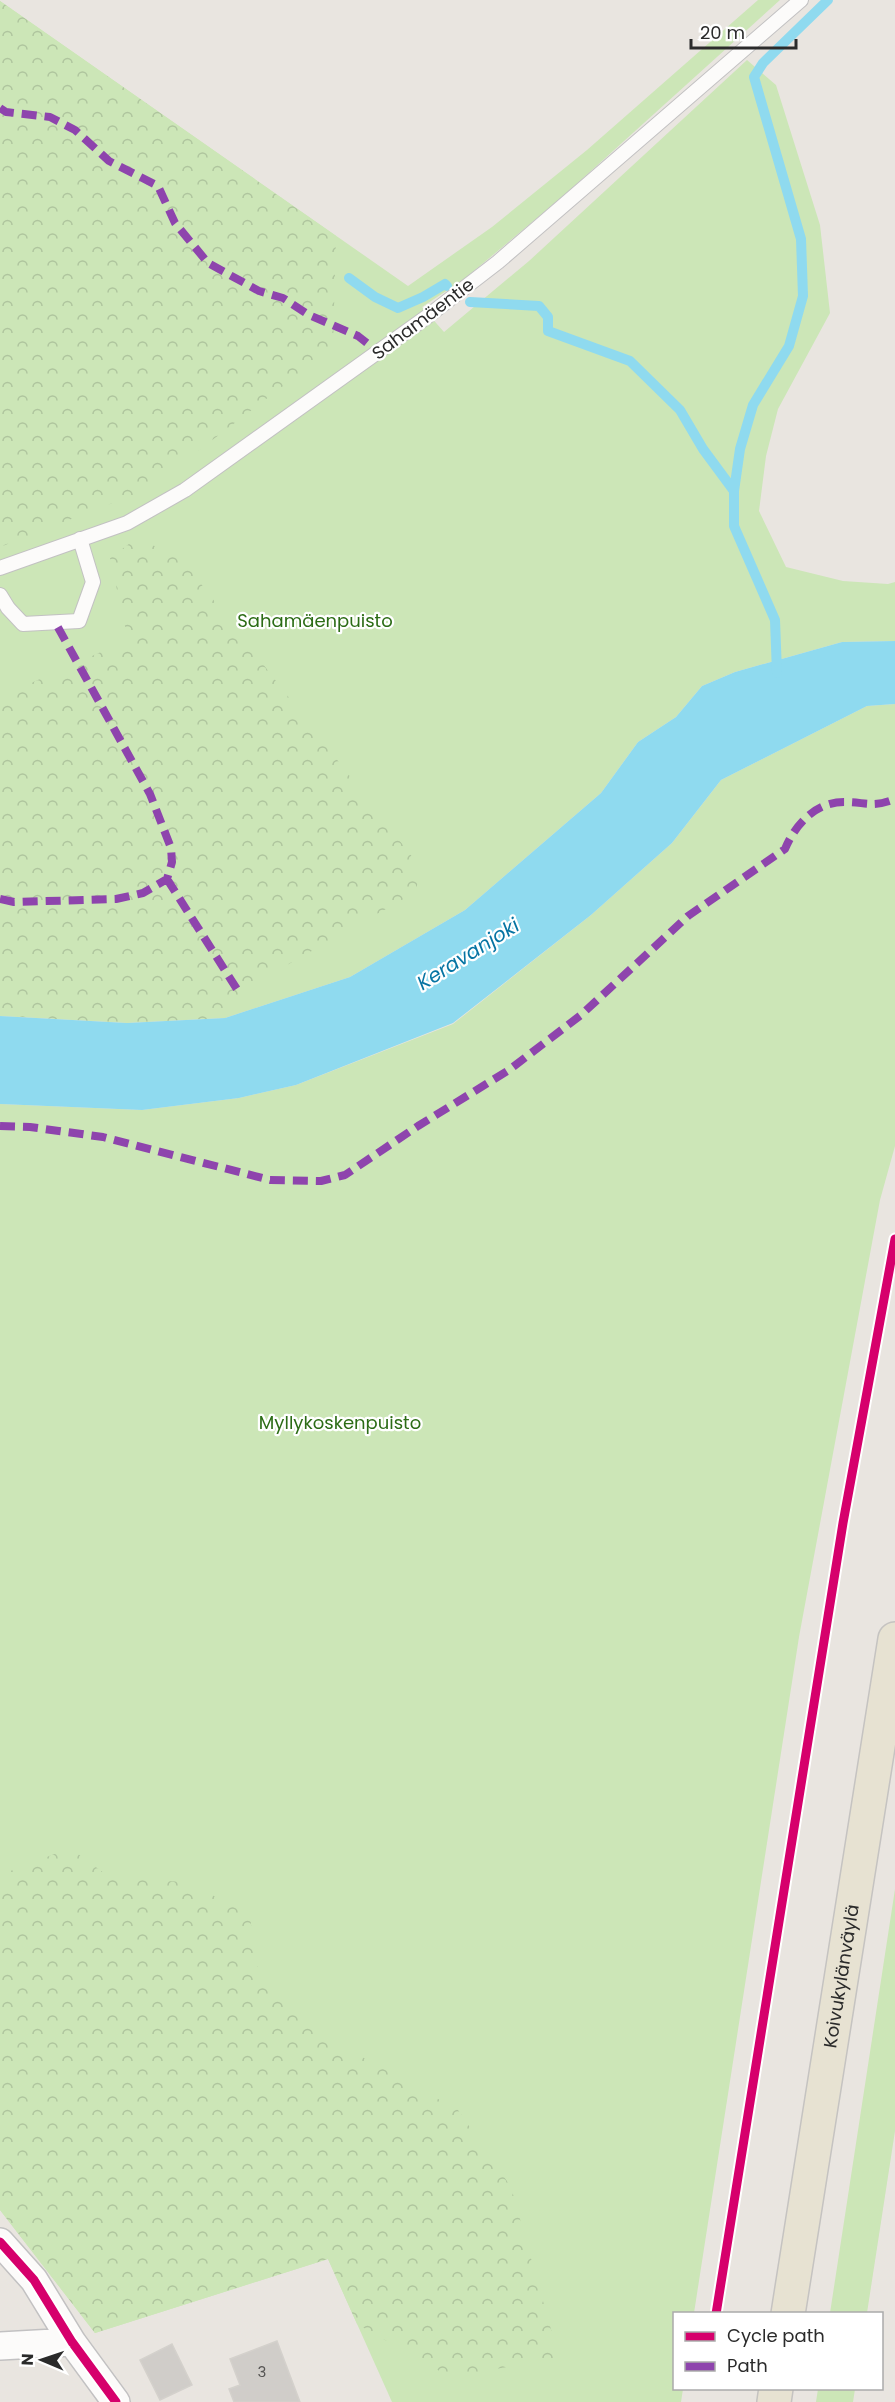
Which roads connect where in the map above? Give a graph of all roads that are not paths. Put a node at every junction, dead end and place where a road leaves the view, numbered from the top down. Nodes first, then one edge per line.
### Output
1 (801, 0) edge
2 (80, 539) junction
3 (0, 568) edge
4 (0, 595) edge
5 (895, 1639) edge
6 (0, 2242) edge
7 (788, 2312) edge
8 (72, 2342) junction
9 (0, 2346) edge
10 (116, 2402) edge

1 - 2 lane, Sahamäentie
2 - 3 lane, Sahamäentie
2 - 4 lane
5 - 7 main road, Koivukylänväylä
6 - 8 street
8 - 9 street
8 - 10 street

